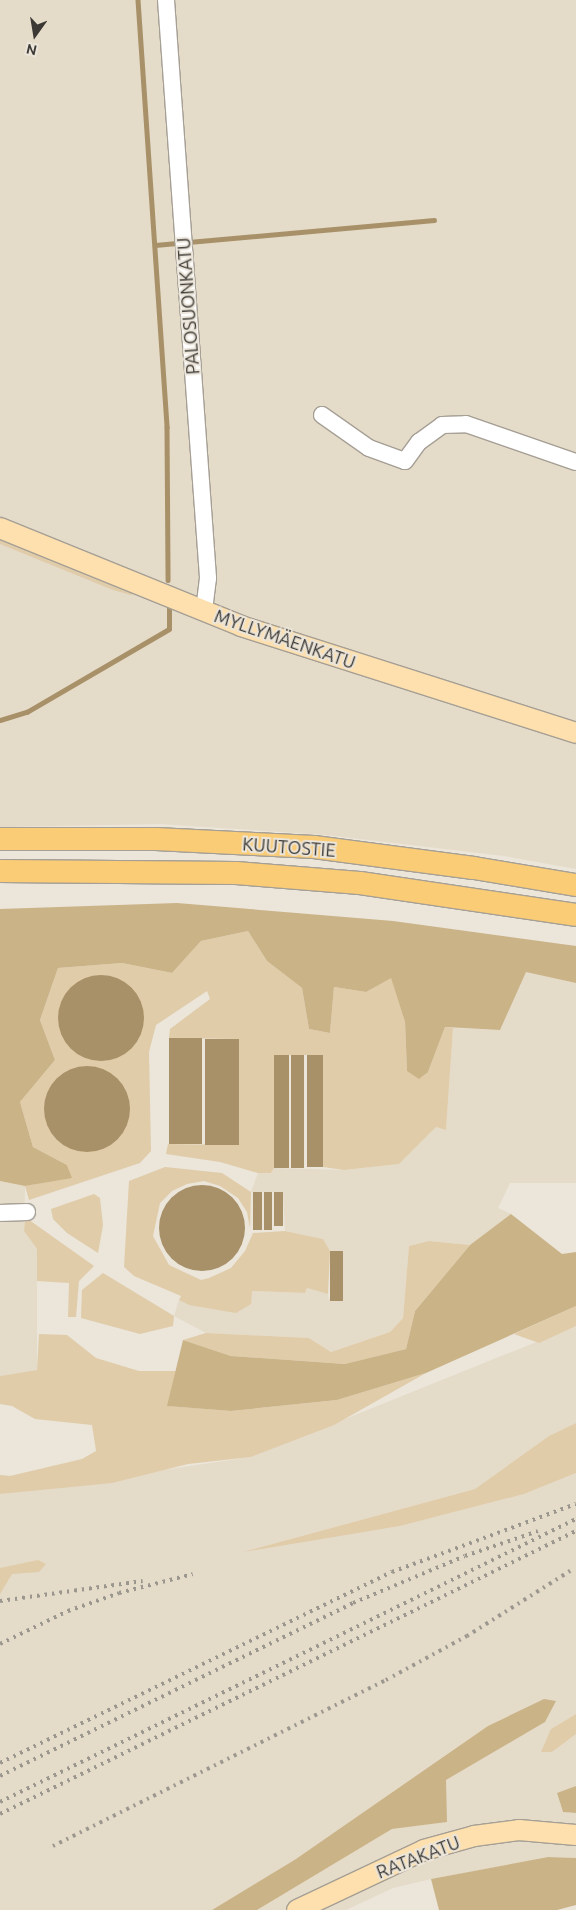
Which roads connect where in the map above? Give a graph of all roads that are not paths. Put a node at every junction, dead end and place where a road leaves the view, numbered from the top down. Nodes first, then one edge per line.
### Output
1 (166, 0) edge
2 (322, 415) dead end
3 (576, 462) edge
4 (0, 528) edge
5 (204, 612) junction
6 (576, 733) edge
7 (0, 839) edge
8 (0, 871) edge
9 (576, 885) edge
10 (576, 915) edge
11 (27, 1212) dead end
12 (0, 1213) edge
13 (576, 1835) edge
14 (297, 1910) edge

1 - 5 street, PALOSUONKATU
2 - 3 street
4 - 5 main road, MYLLYMÄENKATU
5 - 6 main road, MYLLYMÄENKATU
7 - 9 highway, KUUTOSTIE
8 - 10 highway, KUUTOSTIE
11 - 12 street
13 - 14 main road, RATAKATU

